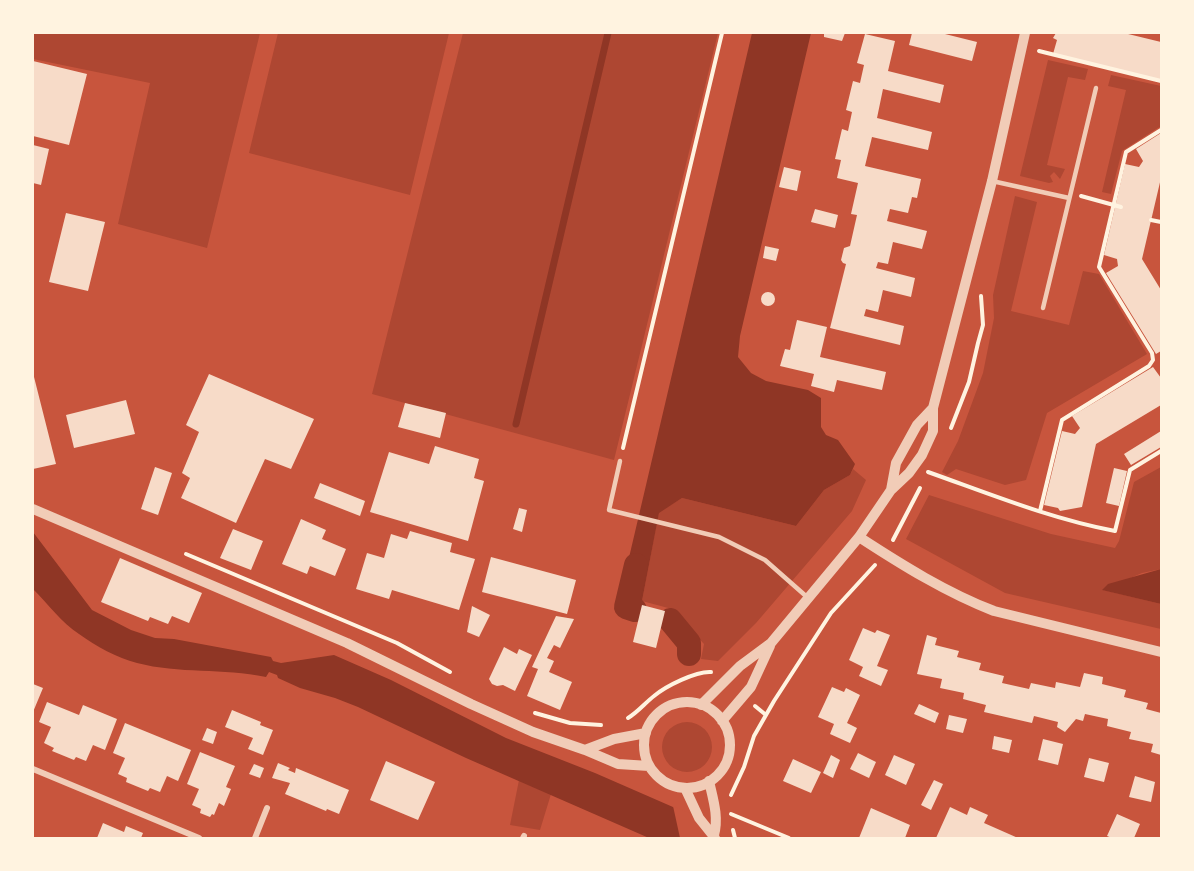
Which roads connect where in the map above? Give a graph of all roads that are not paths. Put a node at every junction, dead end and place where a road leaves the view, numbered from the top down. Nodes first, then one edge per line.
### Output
1 (1026, 33) edge
2 (1096, 88) dead end
3 (992, 182) junction
4 (1069, 198) junction
5 (1043, 308) dead end
6 (933, 408) junction
7 (620, 461) road end
8 (891, 490) junction
9 (33, 509) edge
10 (859, 537) junction
11 (809, 599) junction
12 (771, 643) junction
13 (1161, 652) edge
14 (701, 705) junction
15 (722, 721) junction
16 (646, 733) junction
17 (585, 750) junction
18 (649, 766) junction
19 (33, 769) edge
20 (709, 781) junction
21 (685, 788) junction
22 (267, 808) dead end
23 (715, 833) edge
24 (187, 836) edge
25 (199, 838) edge
26 (255, 838) edge

1 - 3 street
2 - 4 lane
3 - 4 lane
3 - 6 street
4 - 5 lane
6 - 8 street
6 - 8 street
7 - 11 lane
8 - 10 street
9 - 17 street
10 - 11 street
10 - 13 street
11 - 12 street
12 - 14 street
12 - 15 street
14 - 15 street
14 - 16 street
15 - 20 street
16 - 17 street
16 - 18 street
17 - 18 street
18 - 21 street
19 - 24 street
20 - 21 street
20 - 23 street
21 - 23 street
22 - 26 street
24 - 25 street

